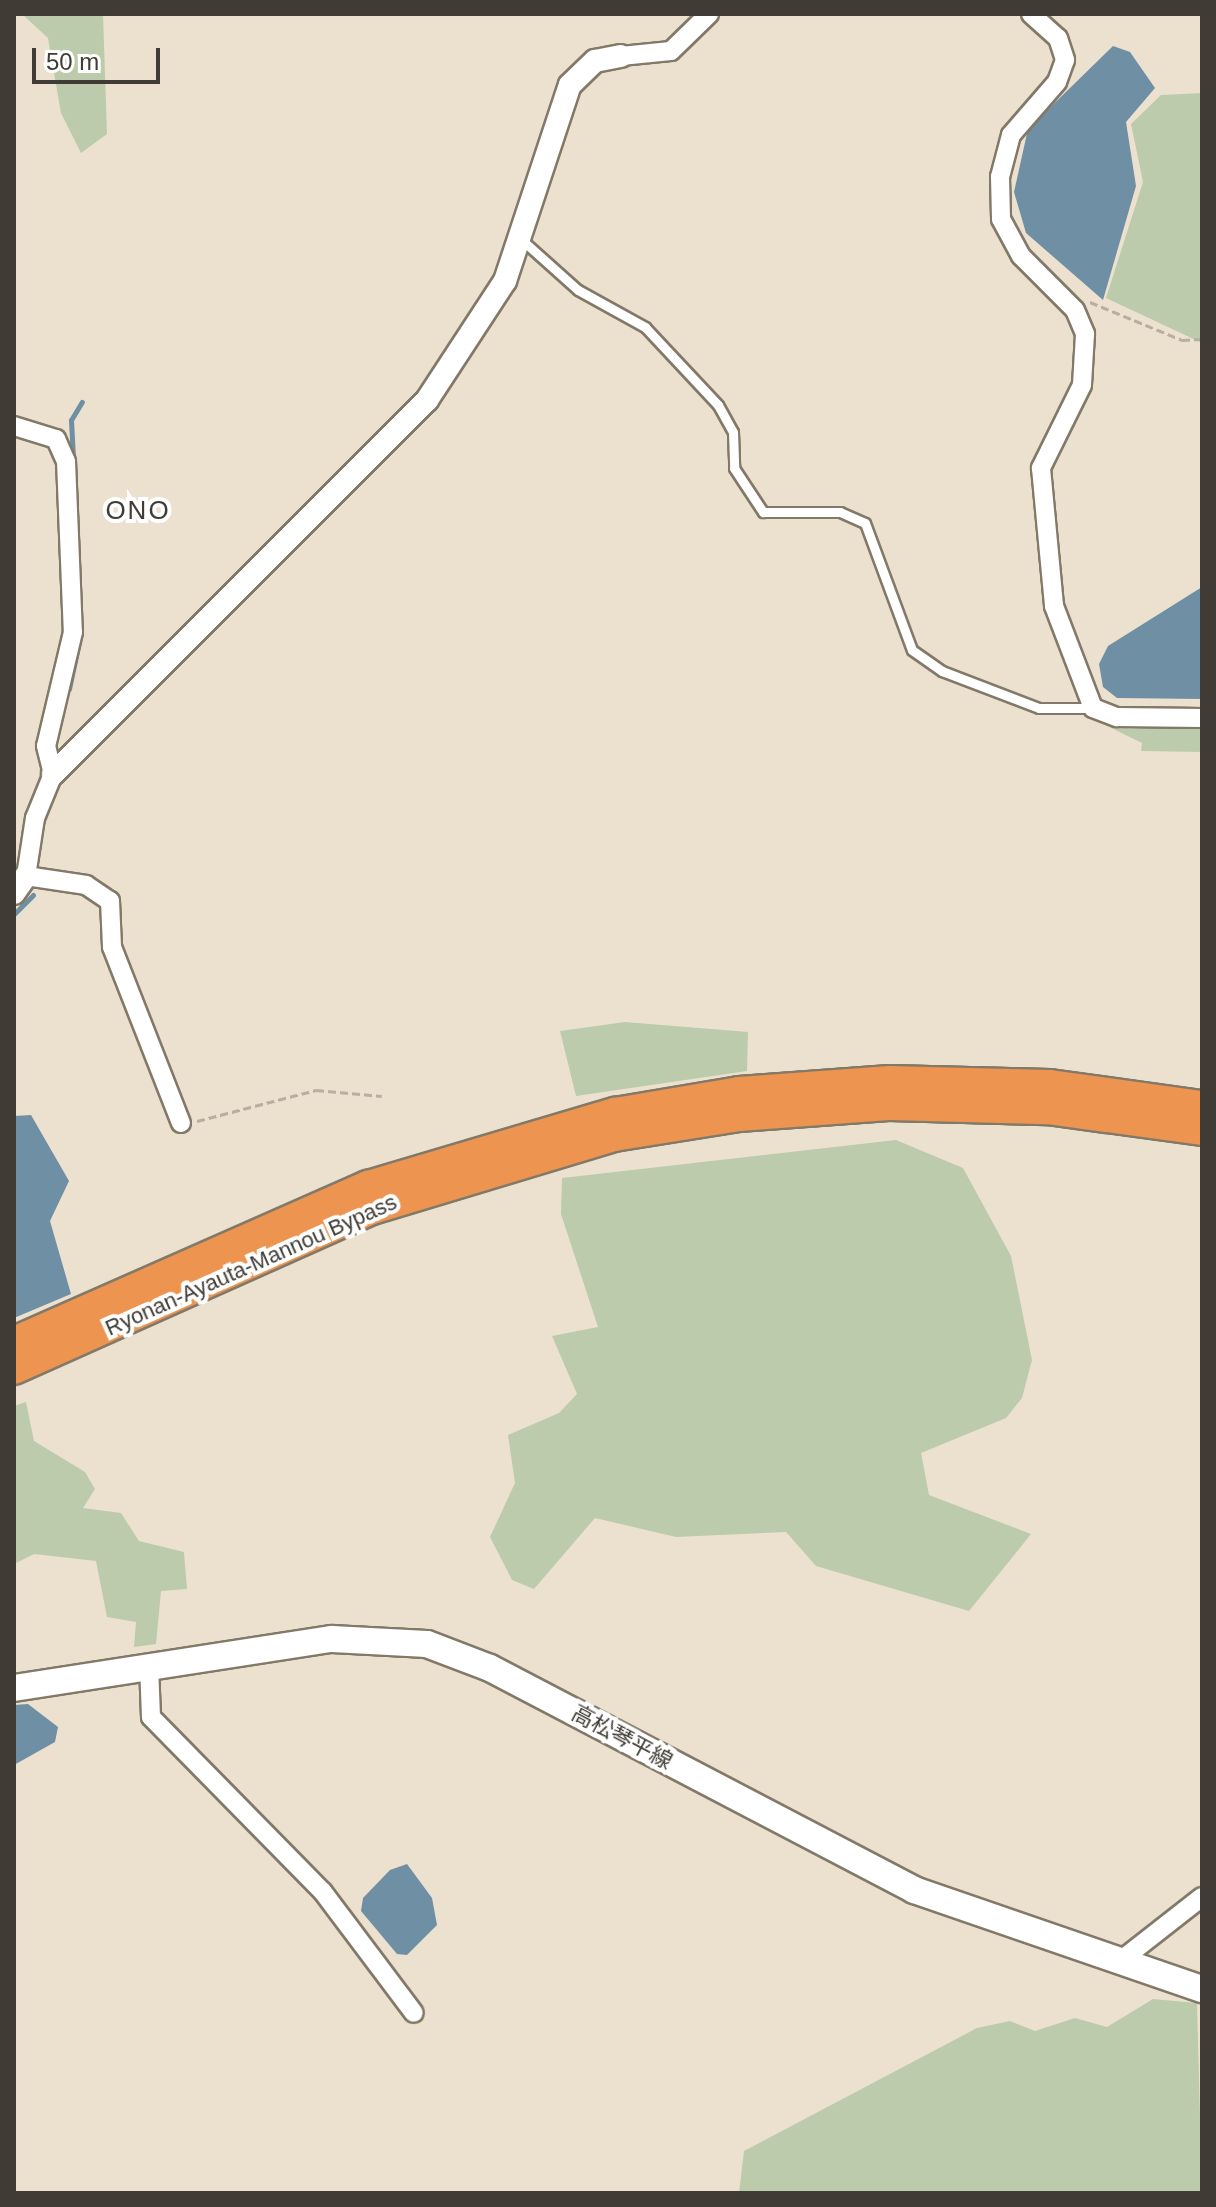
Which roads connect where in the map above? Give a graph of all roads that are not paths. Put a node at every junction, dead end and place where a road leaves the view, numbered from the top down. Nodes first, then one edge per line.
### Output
1 (709, 14) edge
2 (1031, 14) edge
3 (621, 56) joint
4 (522, 240) junction
5 (14, 426) edge
6 (1093, 708) junction
7 (1202, 718) edge
8 (53, 774) junction
9 (20, 884) edge
10 (1202, 1106) edge
11 (181, 1123) road end
12 (1202, 1130) edge
13 (14, 1342) edge
14 (14, 1369) edge
15 (149, 1665) junction
16 (14, 1688) edge
17 (1202, 1897) edge
18 (1120, 1961) junction
19 (1202, 1989) edge
20 (414, 2013) dead end

1 - 3 street
2 - 6 street
3 - 4 street
4 - 6 lane
4 - 8 street
5 - 8 street
6 - 7 street
8 - 9 street
9 - 11 street
10 - 13 highway, Ryonan-Ayauta-Mannou Bypass
12 - 14 highway, Ryonan-Ayauta-Mannou Bypass
15 - 16 main road, 高松琴平線
15 - 18 main road, 高松琴平線
15 - 20 street
17 - 18 street
18 - 19 main road, 高松琴平線

